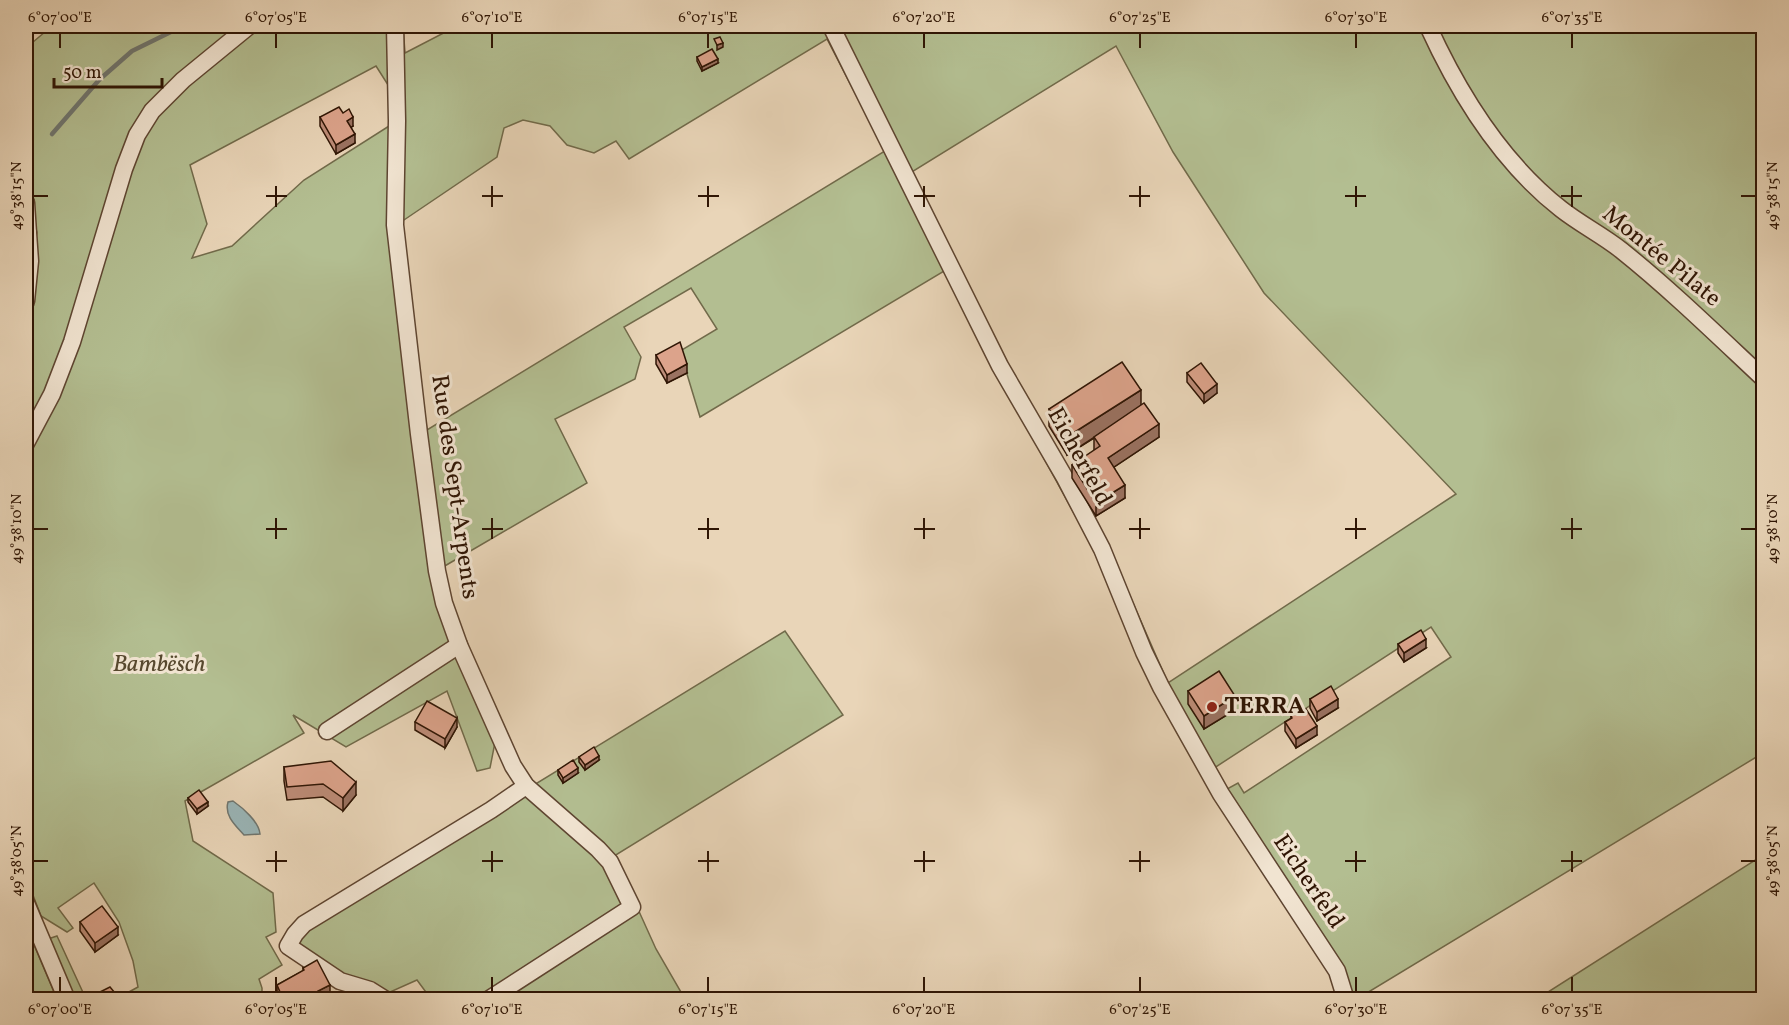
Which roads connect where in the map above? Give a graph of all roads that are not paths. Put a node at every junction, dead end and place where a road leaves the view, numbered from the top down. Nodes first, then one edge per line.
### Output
1 (249, 26) edge
2 (395, 26) edge
3 (831, 26) edge
4 (1428, 26) edge
5 (26, 203) edge
6 (27, 231) edge
7 (26, 301) edge
8 (1764, 379) edge
9 (26, 443) edge
10 (459, 645) junction
11 (327, 731) dead end
12 (526, 786) junction
13 (26, 903) edge
14 (67, 999) edge
15 (386, 999) edge
16 (488, 999) edge
17 (1346, 999) edge

1 - 9 street
2 - 10 street, Rue des Sept-Arpents
3 - 17 street, Eicherfeld
4 - 8 street, Montée Pilate
5 - 6 street
6 - 7 street
10 - 11 street
10 - 12 street, Rue des Sept-Arpents
12 - 15 street
12 - 16 street, Rue des Sept-Arpents
13 - 14 street

